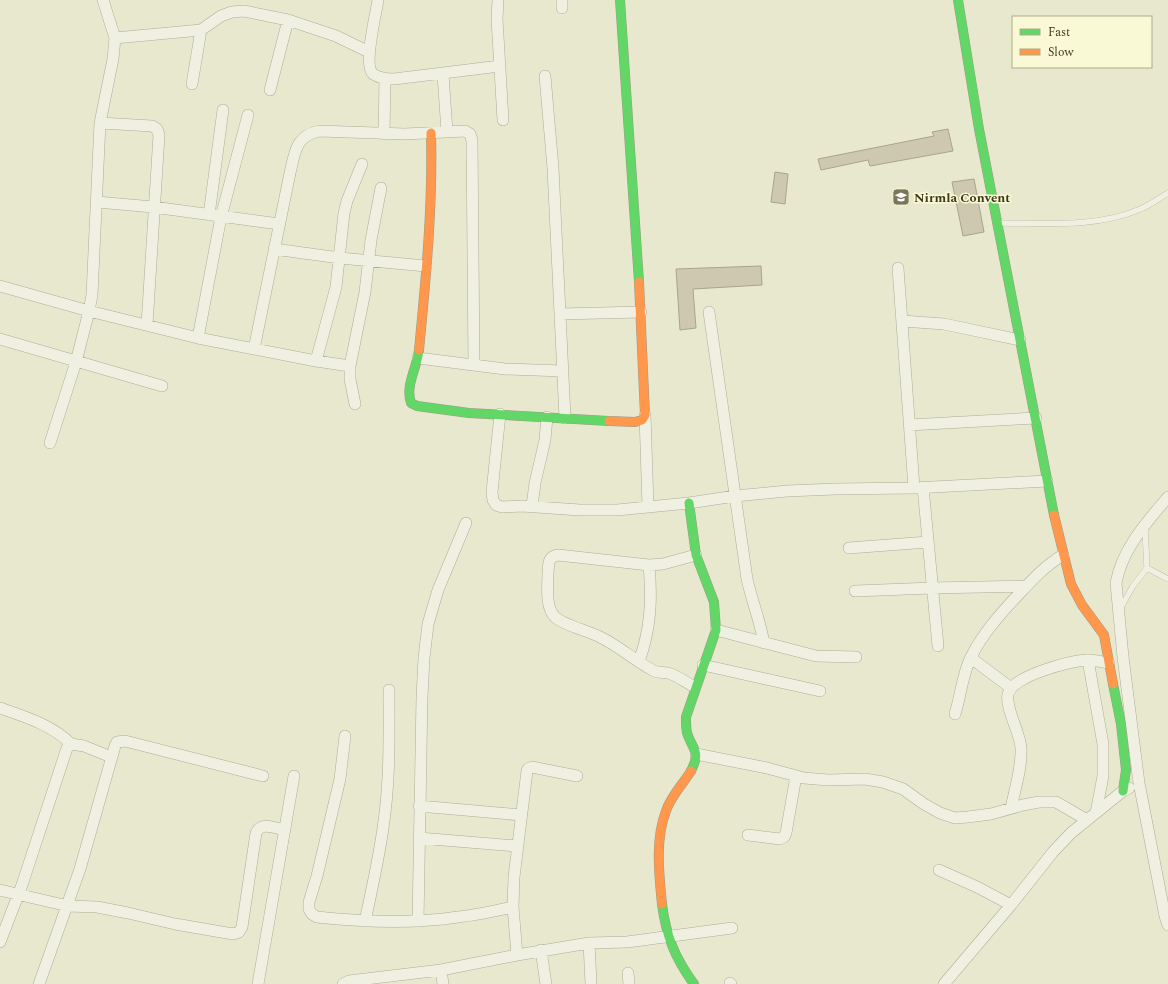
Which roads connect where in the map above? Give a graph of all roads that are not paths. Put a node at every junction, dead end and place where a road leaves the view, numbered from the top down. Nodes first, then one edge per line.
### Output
1 (103, 0) edge
2 (378, 0) edge
3 (498, 0) edge
4 (620, 0) edge
5 (958, 0) edge
6 (288, 20) junction
7 (201, 30) junction
8 (115, 38) junction
9 (369, 52) junction
10 (500, 66) junction
11 (443, 74) junction
12 (545, 76) dead end
13 (385, 78) junction
14 (192, 84) dead end
15 (270, 90) dead end
16 (224, 110) dead end
17 (248, 115) dead end
18 (503, 120) dead end
19 (100, 123) junction
20 (447, 132) junction
21 (431, 133) junction
22 (384, 134) junction
23 (362, 164) dead end
24 (381, 188) dead end
25 (1168, 193) edge
26 (97, 202) junction
27 (153, 207) junction
28 (209, 215) junction
29 (221, 217) junction
30 (997, 223) junction
31 (279, 224) junction
32 (274, 249) junction
33 (340, 258) junction
34 (369, 261) junction
35 (426, 266) junction
36 (898, 268) dead end
37 (0, 286) edge
38 (89, 311) junction
39 (641, 312) junction
40 (709, 312) dead end
41 (560, 314) junction
42 (902, 321) junction
43 (147, 325) junction
44 (198, 338) junction
45 (0, 339) edge
46 (1020, 340) junction
47 (254, 348) junction
48 (418, 358) junction
49 (316, 361) junction
50 (76, 362) junction
51 (350, 366) junction
52 (474, 366) junction
53 (562, 370) junction
54 (162, 386) dead end
55 (355, 404) dead end
56 (500, 414) junction
57 (646, 415) junction
58 (547, 417) junction
59 (565, 418) junction
60 (1036, 418) junction
61 (909, 425) junction
62 (50, 443) dead end
63 (1047, 481) junction
64 (918, 488) junction
65 (735, 496) junction
66 (1168, 497) edge
67 (689, 503) junction
68 (532, 506) junction
69 (648, 507) junction
70 (466, 523) dead end
71 (1145, 526) junction
72 (928, 542) junction
73 (849, 548) dead end
74 (696, 555) junction
75 (1063, 555) junction
76 (649, 565) junction
77 (1147, 568) junction
78 (1168, 580) edge
79 (1026, 586) junction
80 (932, 588) junction
81 (854, 591) dead end
82 (1118, 613) junction
83 (716, 630) junction
84 (764, 643) junction
85 (938, 646) dead end
86 (856, 657) dead end
87 (971, 658) junction
88 (1088, 660) junction
89 (639, 661) junction
90 (1109, 663) junction
91 (703, 665) junction
92 (695, 687) junction
93 (1011, 688) junction
94 (389, 690) dead end
95 (820, 691) dead end
96 (0, 708) edge
97 (955, 714) dead end
98 (345, 736) dead end
99 (71, 744) junction
100 (696, 754) junction
101 (111, 757) junction
102 (263, 776) dead end
103 (294, 776) dead end
104 (577, 776) dead end
105 (796, 776) junction
106 (1139, 783) junction
107 (1123, 791) junction
108 (419, 806) junction
109 (1011, 808) junction
110 (521, 815) junction
111 (1092, 816) junction
112 (285, 830) junction
113 (748, 835) dead end
114 (419, 838) junction
115 (517, 846) junction
116 (939, 870) dead end
117 (0, 890) edge
118 (18, 896) junction
119 (1011, 905) junction
120 (68, 906) junction
121 (513, 907) junction
122 (365, 921) junction
123 (418, 921) junction
124 (1168, 925) edge
125 (732, 928) dead end
126 (668, 937) junction
127 (0, 942) edge
128 (589, 944) junction
129 (542, 950) junction
130 (517, 955) junction
131 (441, 970) junction
132 (947, 983) edge
133 (39, 984) edge
134 (258, 984) edge
135 (343, 984) edge
136 (443, 984) edge
137 (546, 984) edge
138 (591, 984) edge
139 (694, 984) edge

1 - 8 street
2 - 9 street
3 - 10 street
4 - 39 street
5 - 30 street
6 - 7 street
6 - 9 street
6 - 15 street
7 - 8 street
7 - 14 street
8 - 19 street
9 - 13 street
10 - 11 street
10 - 18 street
11 - 13 street
11 - 20 street
12 - 41 street
13 - 22 street
16 - 28 street
17 - 29 street
19 - 26 street
19 - 27 street
20 - 21 street
20 - 52 street
21 - 22 street
21 - 35 street
22 - 31 street
23 - 33 street
24 - 34 street
25 - 30 lane
26 - 27 street
26 - 38 street
27 - 28 street
27 - 43 street
28 - 29 street
29 - 31 street
29 - 44 street
30 - 46 street
31 - 32 street
32 - 33 street
32 - 47 street
33 - 34 street
33 - 49 street
34 - 35 street
34 - 51 street
35 - 48 street
36 - 42 street
37 - 38 street
38 - 43 street
38 - 50 street
39 - 41 street
39 - 57 street
40 - 65 street
41 - 53 street
42 - 46 street
42 - 61 street
43 - 44 street
44 - 47 street
45 - 50 street
46 - 60 street
47 - 49 street
48 - 52 street
48 - 56 street
49 - 51 street
50 - 54 street
50 - 62 street
51 - 55 street
52 - 53 street
53 - 59 street
56 - 58 street
56 - 68 street
57 - 59 street
57 - 69 street
58 - 59 street
58 - 68 street
60 - 61 street
60 - 63 street
61 - 64 street
63 - 64 street
63 - 75 street
64 - 65 street
64 - 72 street
65 - 67 street
65 - 84 street
66 - 71 street
67 - 69 street
67 - 74 street
68 - 69 street
70 - 108 street
71 - 77 lane
71 - 82 street
72 - 73 street
72 - 80 street
74 - 76 street
74 - 83 street
75 - 79 street
75 - 90 street
76 - 89 street
76 - 89 street
77 - 78 lane
77 - 82 lane
79 - 80 street
79 - 87 street
80 - 81 street
80 - 85 street
82 - 106 street
83 - 84 street
83 - 91 street
84 - 86 street
87 - 93 street
87 - 97 street
88 - 90 street
88 - 93 street
88 - 111 street
89 - 92 street
90 - 107 street
91 - 92 street
91 - 95 street
92 - 100 street
93 - 109 street
94 - 122 street
96 - 99 street
98 - 122 street
99 - 101 street
99 - 118 street
100 - 105 street
100 - 126 street
101 - 102 street
101 - 120 street
103 - 112 street
104 - 110 street
105 - 109 street
105 - 113 street
106 - 107 street
106 - 124 street
107 - 111 street
108 - 110 street
108 - 114 street
109 - 111 street
110 - 115 street
111 - 119 street
112 - 120 street
112 - 134 street
114 - 115 street
114 - 123 street
115 - 121 street
116 - 119 street
117 - 118 street
118 - 120 street
118 - 127 street
119 - 132 street
120 - 133 street
121 - 123 street
121 - 130 street
122 - 123 street
125 - 126 street
126 - 128 street
126 - 139 street
128 - 129 street
128 - 138 street
129 - 130 street
129 - 137 street
130 - 131 street
131 - 135 street
131 - 136 street

